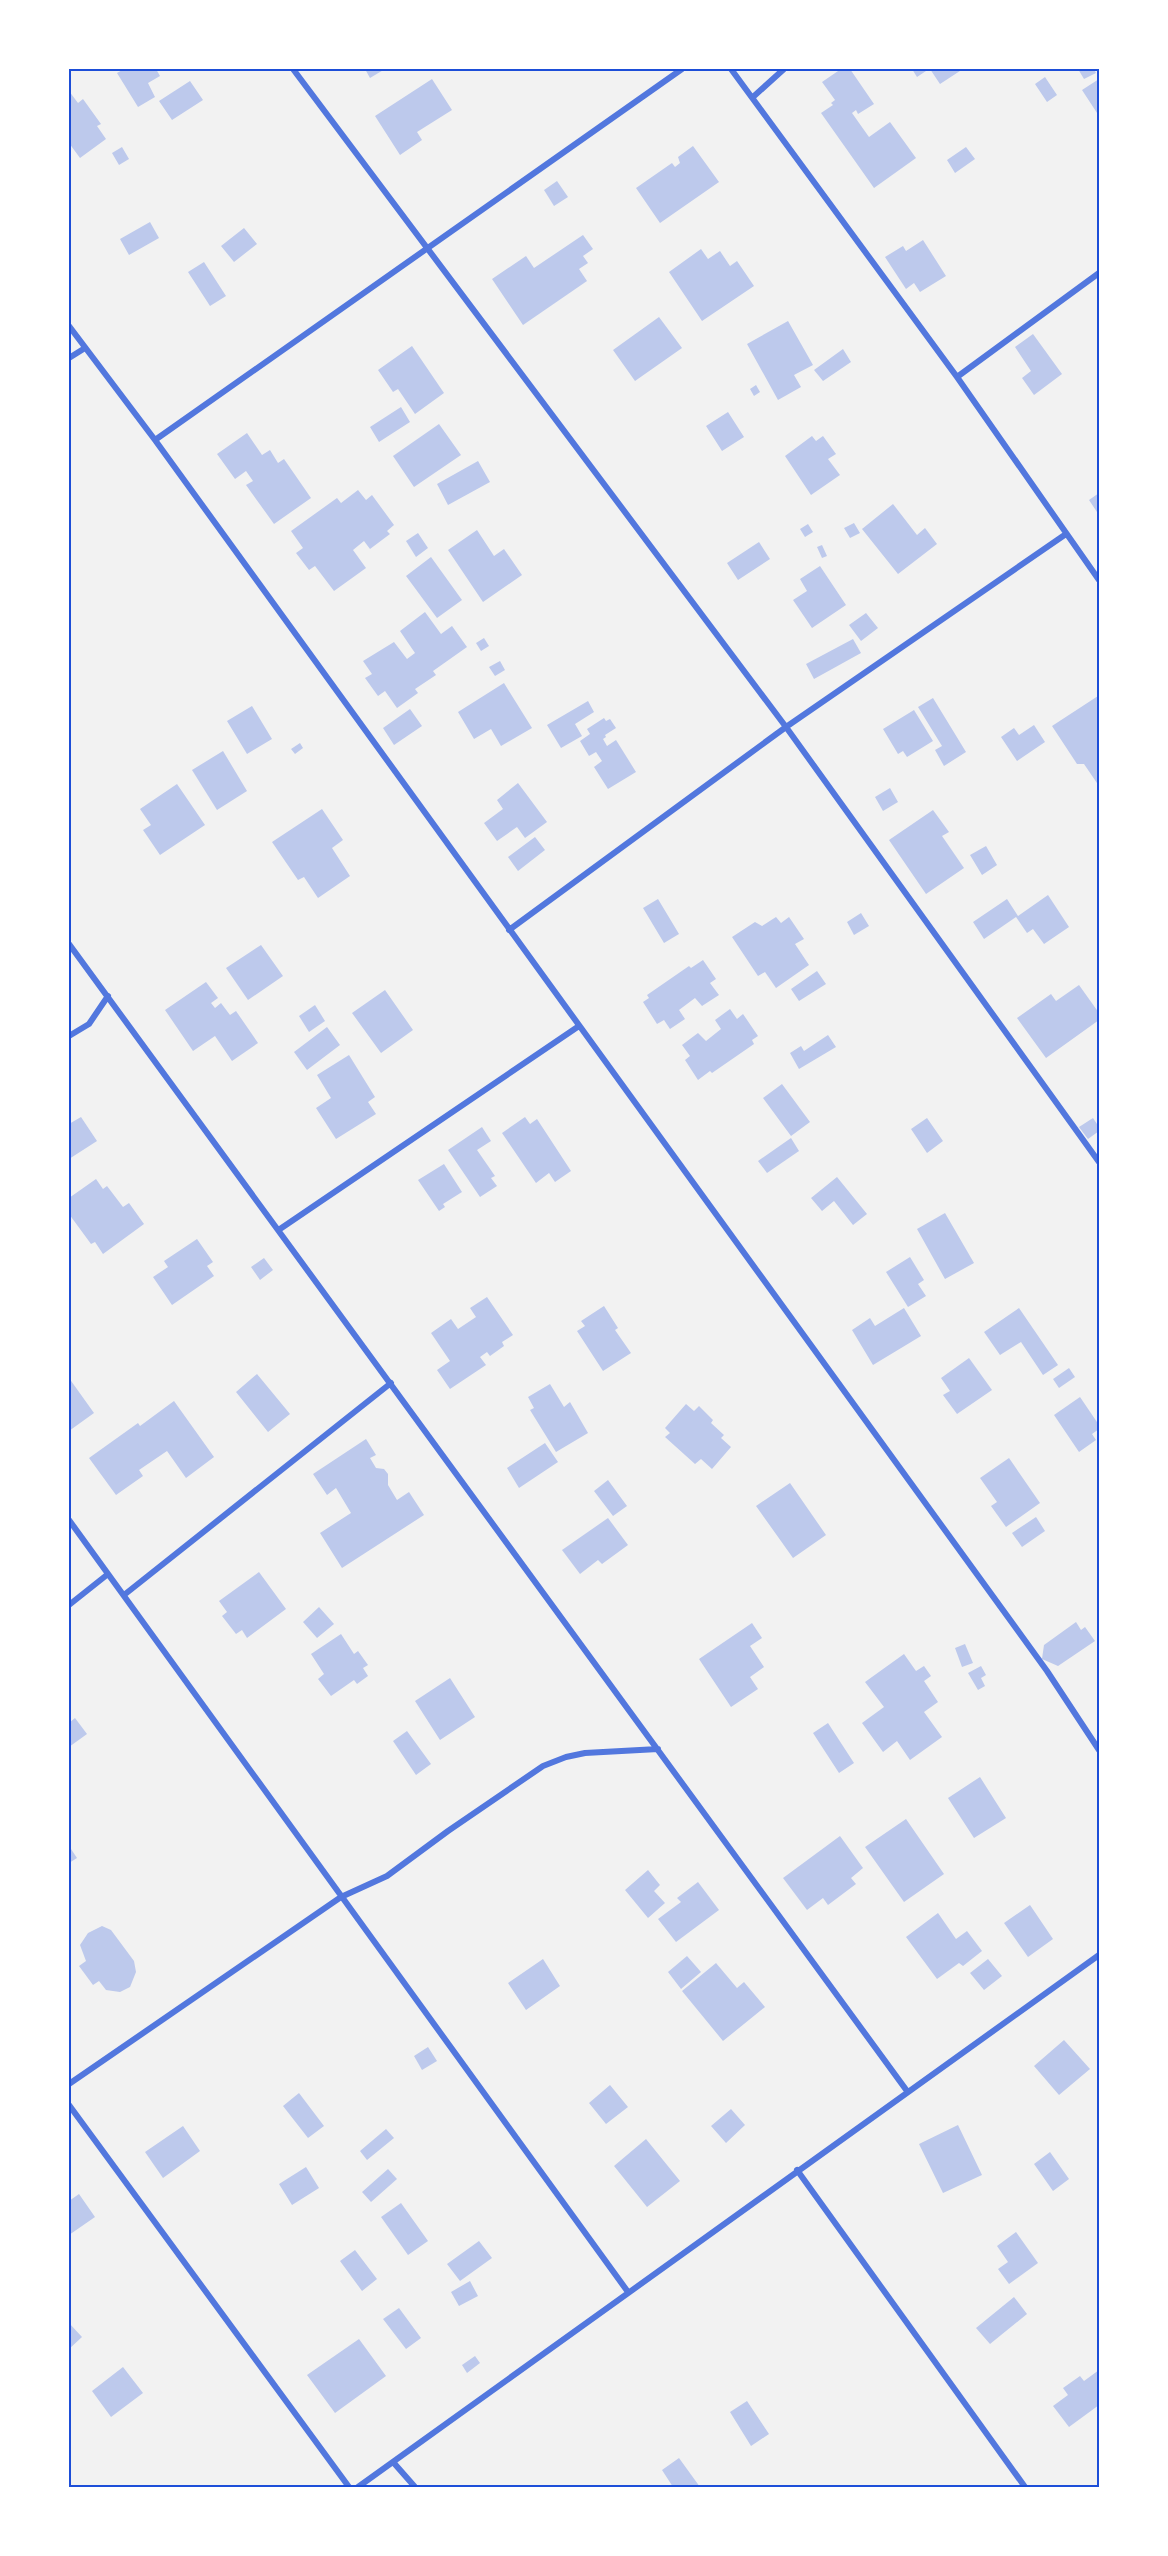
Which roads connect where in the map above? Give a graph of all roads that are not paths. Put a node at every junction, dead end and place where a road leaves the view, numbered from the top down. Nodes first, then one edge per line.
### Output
1 (293, 69) edge
2 (682, 69) edge
3 (731, 69) edge
4 (784, 69) edge
5 (753, 97) junction
6 (428, 248) junction
7 (1099, 273) edge
8 (69, 326) edge
9 (85, 348) junction
10 (69, 358) edge
11 (957, 377) junction
12 (155, 440) junction
13 (1066, 534) junction
14 (1099, 580) edge
15 (786, 728) junction
16 (509, 930) junction
17 (69, 944) edge
18 (108, 996) junction
19 (579, 1026) junction
20 (69, 1036) edge
21 (1099, 1162) edge
22 (280, 1229) junction
23 (391, 1383) junction
24 (69, 1520) edge
25 (108, 1574) junction
26 (124, 1595) junction
27 (69, 1605) edge
28 (658, 1749) junction
29 (1099, 1750) edge
30 (341, 1897) junction
31 (1099, 1955) edge
32 (69, 2084) edge
33 (907, 2091) junction
34 (69, 2105) edge
35 (797, 2170) junction
36 (628, 2292) junction
37 (393, 2462) junction
38 (349, 2487) edge
39 (358, 2487) edge
40 (415, 2487) edge
41 (1025, 2487) edge

1 - 6 street
2 - 6 street
3 - 5 street
4 - 5 street
5 - 11 street
6 - 12 street
6 - 15 street
7 - 11 street
8 - 9 street
9 - 10 street
9 - 12 street
11 - 13 street
12 - 16 street
13 - 14 street
13 - 15 street
15 - 16 street
15 - 21 street
16 - 19 street
17 - 18 street
18 - 20 street
18 - 22 street
19 - 22 street
19 - 29 street
22 - 23 street
23 - 26 street
23 - 28 street
24 - 25 street
25 - 26 street
25 - 27 street
26 - 30 street
28 - 30 street
28 - 33 street
30 - 32 street
30 - 36 street
31 - 33 street
33 - 35 street
34 - 38 street
35 - 36 street
35 - 41 street
36 - 37 street
37 - 39 street
37 - 40 street

